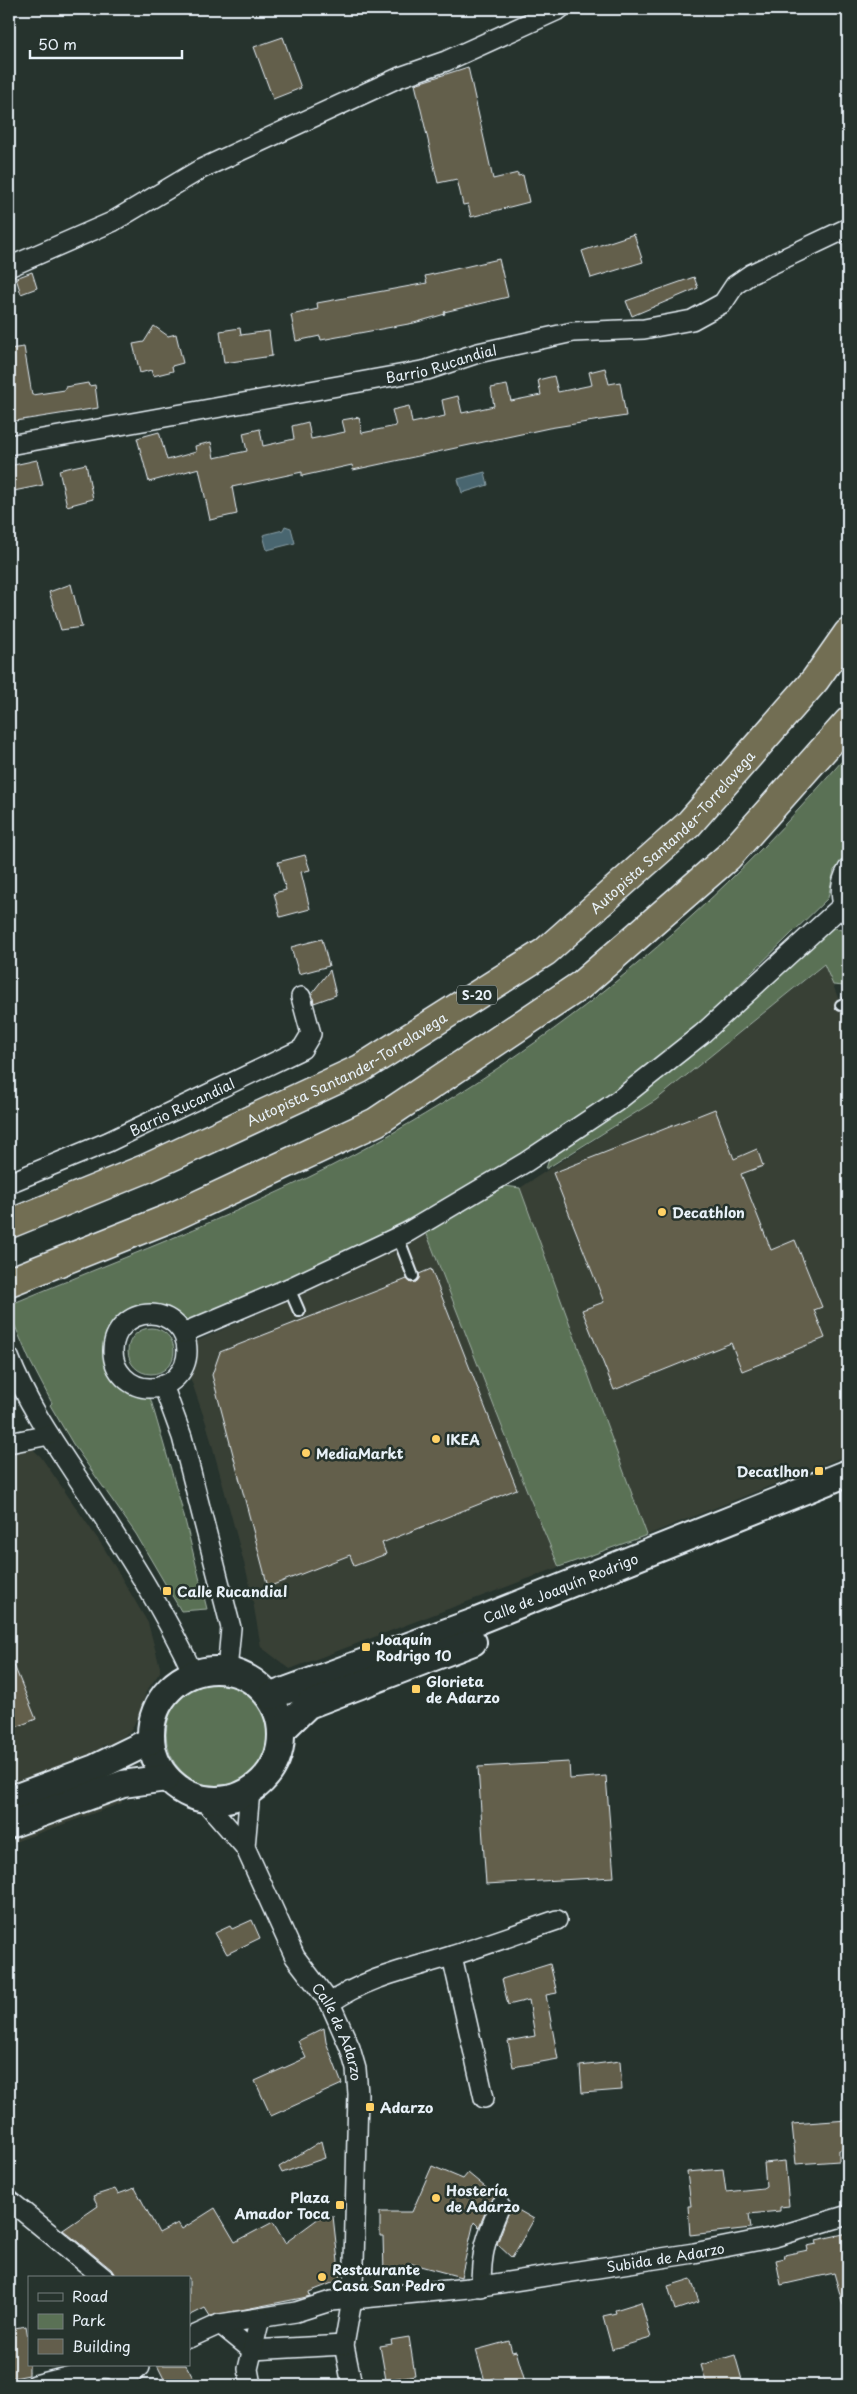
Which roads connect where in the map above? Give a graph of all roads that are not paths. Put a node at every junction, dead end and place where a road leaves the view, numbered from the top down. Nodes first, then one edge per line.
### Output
1 (560, 9) edge
2 (848, 228) edge
3 (9, 268) edge
4 (9, 445) edge
5 (848, 633) edge
6 (848, 722) edge
7 (848, 869) edge
8 (845, 910) edge
9 (301, 997) dead end
10 (9, 1184) edge
11 (9, 1224) edge
12 (398, 1237) junction
13 (413, 1276) dead end
14 (9, 1282) edge
15 (289, 1288) junction
16 (299, 1310) dead end
17 (183, 1333) junction
18 (11, 1363) edge
19 (163, 1386) junction
20 (49, 1435) junction
21 (9, 1443) edge
22 (848, 1473) edge
23 (848, 1493) edge
24 (228, 1671) junction
25 (193, 1673) junction
26 (271, 1696) junction
27 (281, 1731) junction
28 (150, 1742) junction
29 (166, 1778) junction
30 (250, 1791) junction
31 (203, 1799) junction
32 (9, 1800) edge
33 (9, 1825) edge
34 (245, 1847) junction
35 (557, 1920) dead end
36 (452, 1956) junction
37 (330, 2003) junction
38 (484, 2098) dead end
39 (9, 2200) edge
40 (500, 2206) dead end
41 (848, 2215) edge
42 (102, 2276) edge
43 (481, 2286) junction
44 (352, 2300) junction
45 (260, 2318) junction
46 (200, 2329) edge
47 (344, 2345) junction
48 (252, 2350) junction
49 (140, 2368) edge
50 (35, 2385) edge
51 (117, 2385) edge
52 (252, 2385) edge
53 (352, 2385) edge

1 - 3 street
2 - 4 street, Barrio Rucandial
5 - 11 highway, Autopista Santander-Torrelavega / S-20
6 - 14 highway
7 - 8 street
8 - 12 street
9 - 10 street, Barrio Rucandial
12 - 13 lane
12 - 15 street
15 - 16 lane
15 - 17 street
17 - 19 street
17 - 19 street
18 - 20 street
19 - 24 street
20 - 21 street
20 - 25 street
22 - 26 main road, Calle de Joaquín Rodrigo
23 - 27 main road, Calle de Joaquín Rodrigo
24 - 25 main road
24 - 26 main road
25 - 28 main road
26 - 27 main road
27 - 30 main road
28 - 29 main road
28 - 32 main road
29 - 31 main road
29 - 33 main road
30 - 31 main road
30 - 34 street, Calle de Adarzo
31 - 34 street, Calle de Adarzo
34 - 37 street, Calle de Adarzo
35 - 36 street
36 - 37 street
36 - 38 street
37 - 44 street, Calle de Adarzo
39 - 42 street
40 - 43 street
41 - 43 street, Subida de Adarzo
43 - 44 street, Subida de Adarzo
44 - 45 street, Subida de Adarzo
44 - 47 street, Calle de Adarzo
45 - 46 street, Subida de Adarzo
45 - 48 street
46 - 48 street
47 - 48 street
47 - 53 street, Calle de Adarzo
48 - 52 street
49 - 50 street
49 - 51 street

